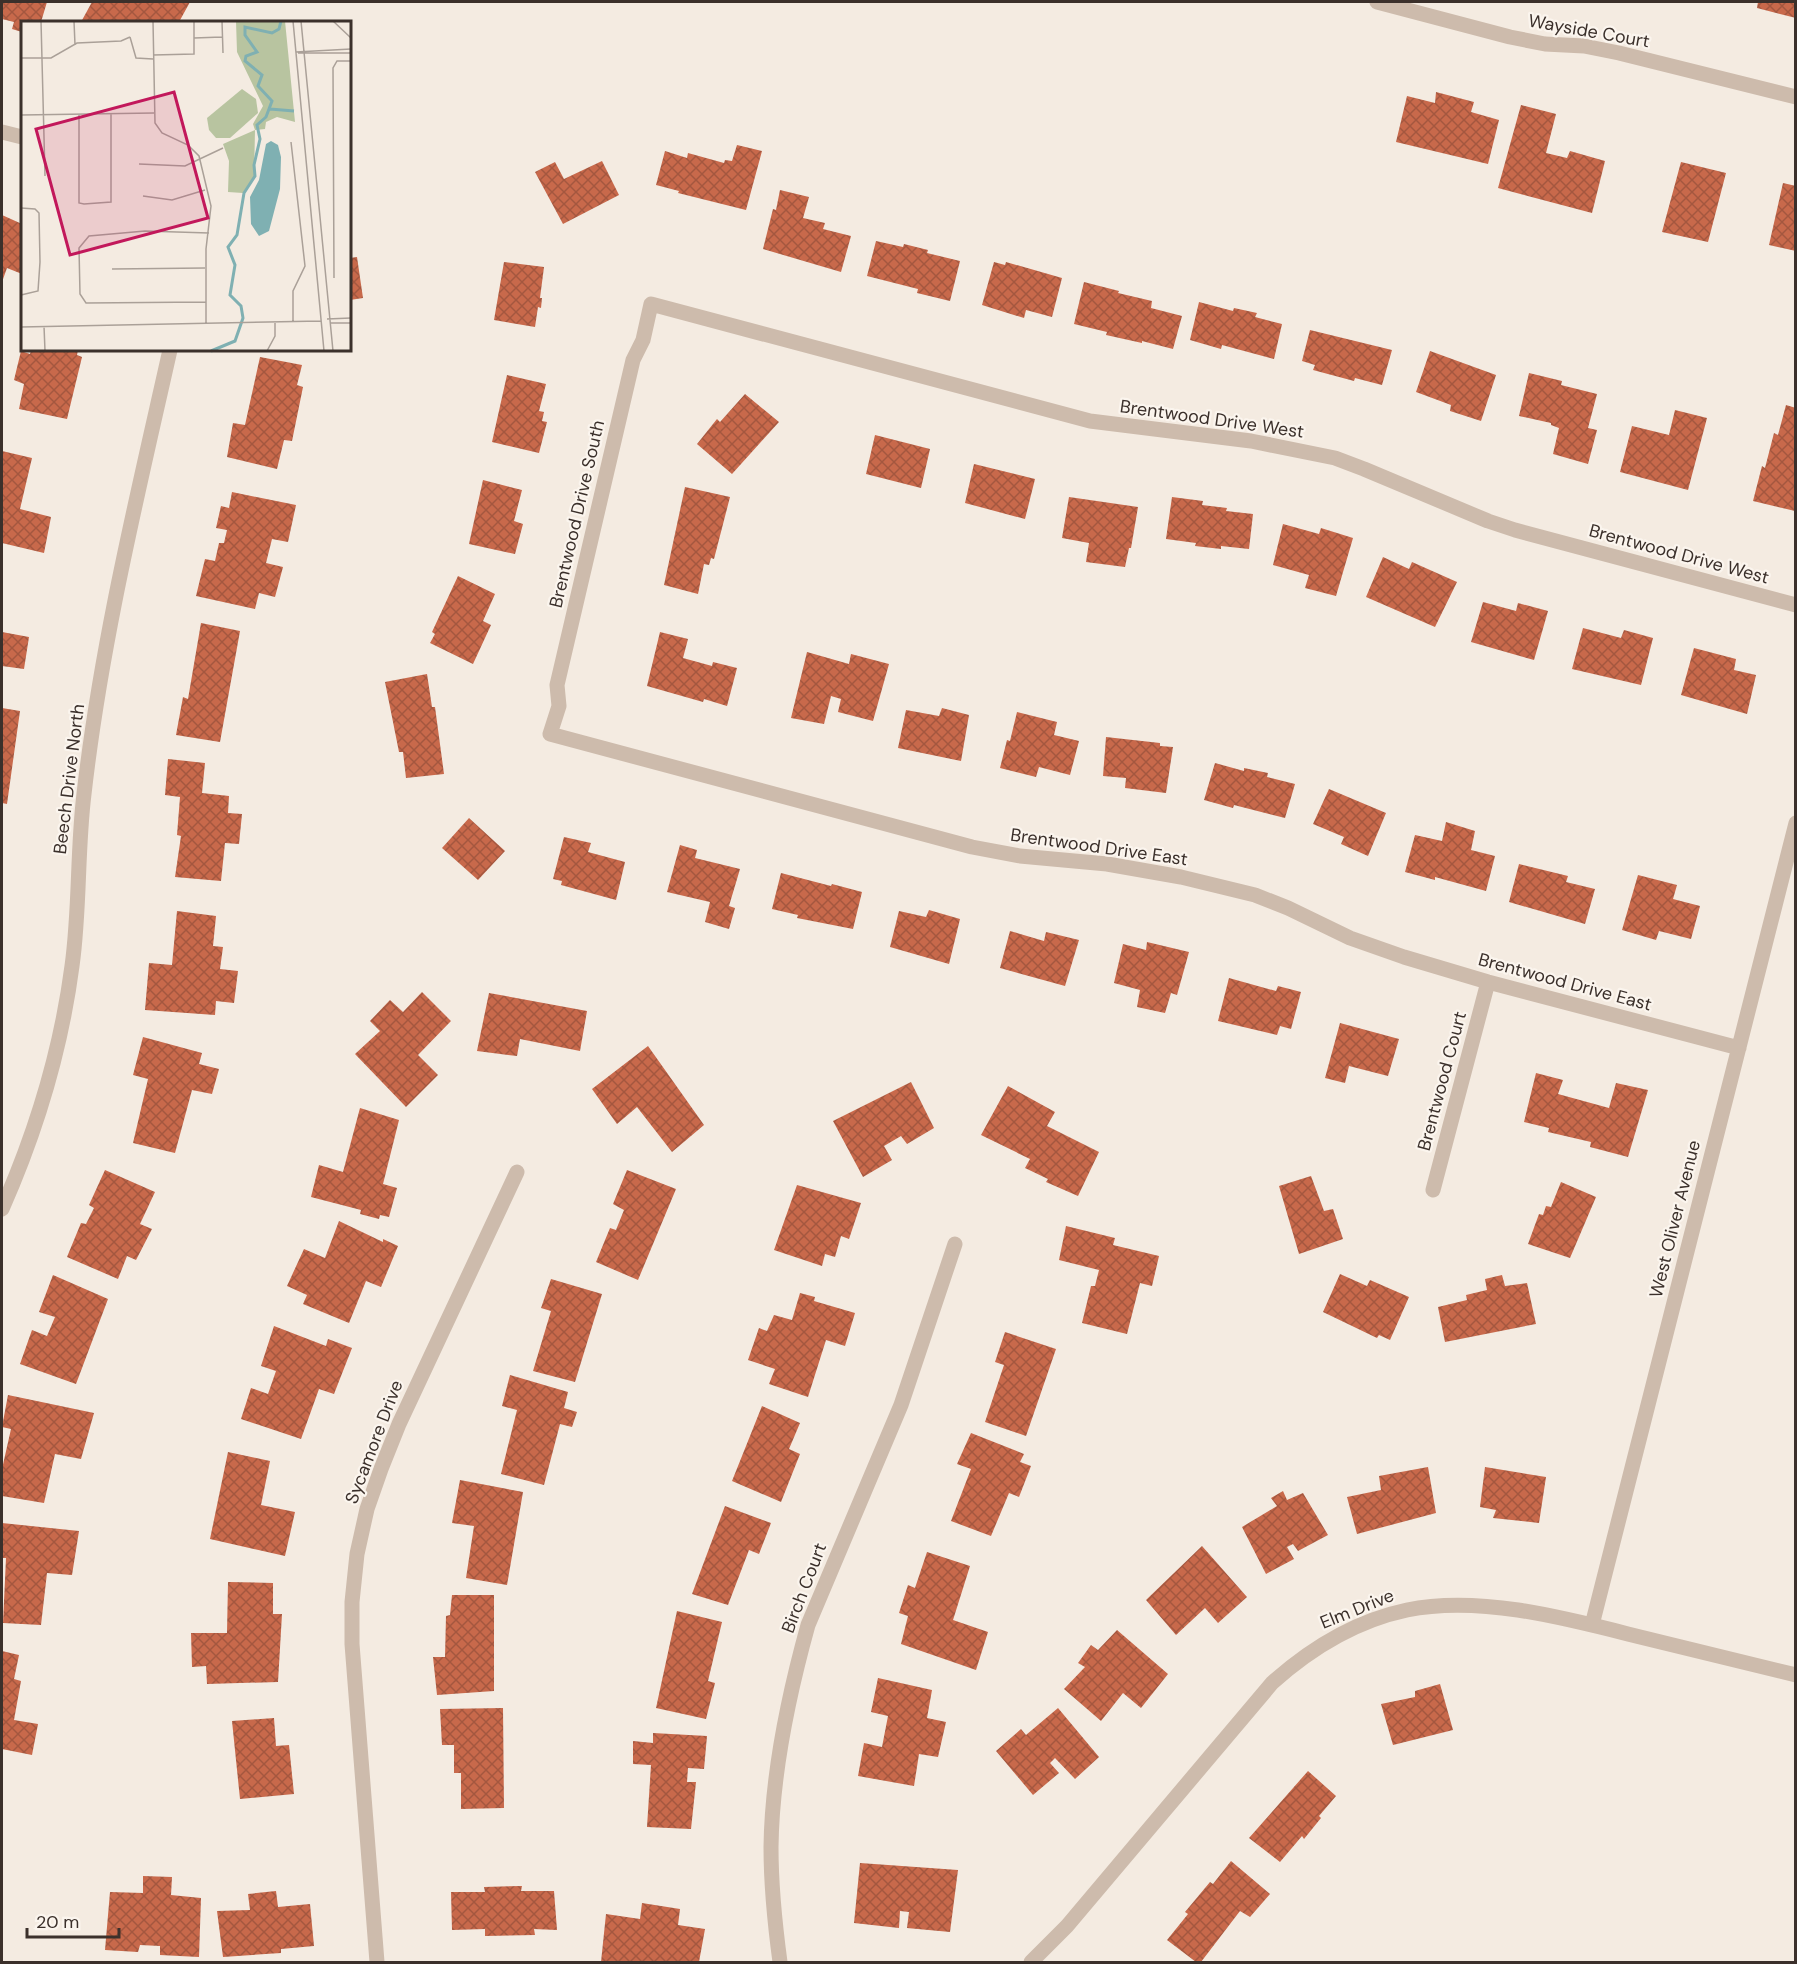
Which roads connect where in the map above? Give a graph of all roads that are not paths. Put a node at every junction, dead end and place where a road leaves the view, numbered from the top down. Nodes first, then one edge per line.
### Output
1 (1377, 2) edge
2 (1796, 97) edge
3 (2, 132) edge
4 (21, 137) edge
5 (651, 304) joint
6 (170, 351) edge
7 (1796, 605) edge
8 (550, 734) joint
9 (1796, 823) edge
10 (1488, 982) junction
11 (1738, 1048) junction
12 (517, 1172) dead end
13 (1432, 1191) dead end
14 (2, 1209) edge
15 (955, 1244) dead end
16 (1592, 1625) junction
17 (1796, 1676) edge
18 (377, 1962) edge
19 (780, 1962) edge
20 (1031, 1962) edge

1 - 2 street, Wayside Court
3 - 4 street
5 - 7 street, Brentwood Drive West
5 - 8 street, Brentwood Drive South
6 - 14 street, Beech Drive North
8 - 10 street, Brentwood Drive East
9 - 11 street, West Oliver Avenue
10 - 11 street, Brentwood Drive East
10 - 13 street, Brentwood Court
11 - 16 street, West Oliver Avenue
12 - 18 street, Sycamore Drive
15 - 19 street, Birch Court
16 - 17 street, Elm Drive
16 - 20 street, Elm Drive

